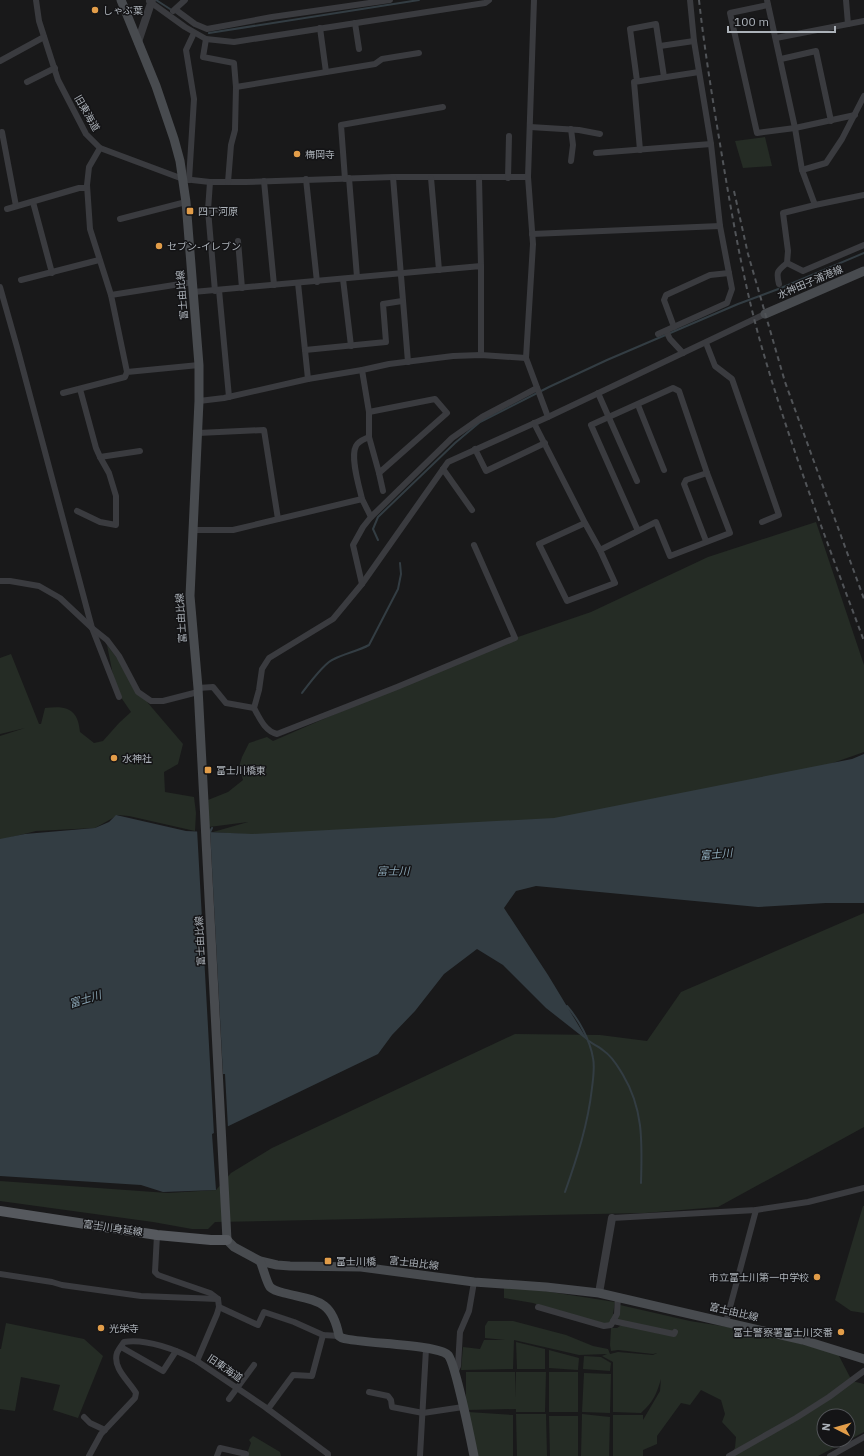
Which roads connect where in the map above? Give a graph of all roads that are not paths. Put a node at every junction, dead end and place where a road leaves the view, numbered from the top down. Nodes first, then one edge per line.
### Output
1 (36, 0) edge
2 (121, 0) edge
3 (185, 0) edge
4 (349, 0) edge
5 (390, 0) edge
6 (489, 0) edge
7 (690, 0) edge
8 (846, 0) edge
9 (151, 1) edge
10 (533, 1) edge
11 (768, 3) edge
12 (347, 7) junction
13 (176, 10) junction
14 (168, 14) junction
15 (864, 21) edge
16 (355, 23) junction
17 (848, 24) junction
18 (320, 28) junction
19 (194, 34) junction
20 (44, 37) junction
21 (776, 38) junction
22 (206, 39) junction
23 (694, 41) junction
24 (138, 42) junction
25 (660, 46) junction
26 (359, 49) dead end
27 (419, 53) dead end
28 (781, 59) junction
29 (0, 61) edge
30 (55, 68) junction
31 (326, 72) junction
32 (699, 72) junction
33 (664, 78) junction
34 (637, 81) junction
35 (27, 82) dead end
36 (236, 86) junction
37 (864, 96) edge
38 (443, 107) dead end
39 (855, 115) junction
40 (831, 121) junction
41 (530, 127) junction
42 (795, 128) junction
43 (571, 129) junction
44 (2, 132) dead end
45 (600, 134) dead end
46 (509, 136) dead end
47 (711, 144) junction
48 (100, 148) junction
49 (640, 150) junction
50 (596, 153) dead end
51 (571, 161) dead end
52 (802, 170) junction
53 (393, 177) junction
54 (528, 177) junction
55 (431, 178) junction
56 (479, 178) junction
57 (508, 178) junction
58 (306, 179) junction
59 (347, 179) junction
60 (186, 180) junction
61 (264, 181) junction
62 (210, 182) junction
63 (228, 182) junction
64 (87, 188) junction
65 (864, 195) edge
66 (33, 202) junction
67 (186, 202) junction
68 (815, 205) junction
69 (16, 206) junction
70 (7, 209) dead end
71 (232, 209) dead end
72 (208, 210) junction
73 (120, 219) dead end
74 (720, 226) junction
75 (532, 234) junction
76 (238, 241) dead end
77 (864, 245) edge
78 (99, 260) junction
79 (787, 263) junction
80 (481, 266) junction
81 (439, 270) junction
82 (864, 271) edge
83 (52, 273) junction
84 (729, 273) junction
85 (400, 274) junction
86 (357, 278) junction
87 (343, 279) junction
88 (21, 280) dead end
89 (193, 282) junction
90 (316, 282) junction
91 (298, 283) junction
92 (779, 284) dead end
93 (274, 285) junction
94 (0, 287) edge
95 (242, 288) junction
96 (217, 290) junction
97 (193, 292) junction
98 (111, 295) junction
99 (402, 301) junction
100 (765, 314) joint
101 (674, 327) junction
102 (666, 332) junction
103 (658, 334) dead end
104 (706, 343) junction
105 (350, 346) junction
106 (305, 350) junction
107 (683, 353) junction
108 (481, 356) junction
109 (526, 358) junction
110 (408, 362) junction
111 (199, 365) junction
112 (362, 370) junction
113 (126, 372) junction
114 (308, 379) junction
115 (537, 388) junction
116 (80, 389) junction
117 (63, 393) dead end
118 (598, 393) junction
119 (228, 397) junction
120 (199, 401) junction
121 (638, 405) junction
122 (369, 412) junction
123 (548, 417) junction
124 (609, 417) junction
125 (534, 423) junction
126 (198, 433) junction
127 (369, 437) junction
128 (545, 443) junction
129 (476, 450) junction
130 (140, 451) dead end
131 (100, 457) junction
132 (443, 469) junction
133 (664, 470) dead end
134 (379, 473) junction
135 (707, 473) junction
136 (637, 480) dead end
137 (383, 491) dead end
138 (362, 499) junction
139 (472, 510) dead end
140 (77, 511) dead end
141 (371, 517) junction
142 (278, 520) junction
143 (762, 522) dead end
144 (585, 523) junction
145 (193, 530) junction
146 (638, 531) junction
147 (706, 541) junction
148 (474, 545) dead end
149 (600, 550) junction
150 (0, 581) edge
151 (362, 584) junction
152 (92, 628) junction
153 (198, 690) junction
154 (119, 697) dead end
155 (254, 708) junction
156 (864, 1188) edge
157 (756, 1210) junction
158 (0, 1211) edge
159 (612, 1218) joint
160 (158, 1235) junction
161 (227, 1240) junction
162 (260, 1260) junction
163 (0, 1274) edge
164 (474, 1282) junction
165 (599, 1292) junction
166 (618, 1296) junction
167 (218, 1299) junction
168 (219, 1307) junction
169 (538, 1307) dead end
170 (613, 1321) junction
171 (726, 1322) junction
172 (675, 1332) dead end
173 (323, 1335) junction
174 (339, 1336) junction
175 (121, 1347) junction
176 (426, 1348) junction
177 (176, 1351) junction
178 (864, 1359) edge
179 (197, 1361) junction
180 (254, 1365) dead end
181 (864, 1371) edge
182 (455, 1373) junction
183 (238, 1388) junction
184 (369, 1392) dead end
185 (229, 1399) dead end
186 (463, 1407) junction
187 (268, 1409) junction
188 (423, 1413) junction
189 (84, 1417) dead end
190 (105, 1430) junction
191 (864, 1437) edge
192 (246, 1454) dead end
193 (89, 1456) edge
194 (217, 1456) edge
195 (328, 1456) edge
196 (420, 1456) edge
197 (474, 1456) edge
198 (729, 1456) edge
199 (830, 1456) edge

1 - 20 street, 旧東海道
2 - 24 main road, 富士由比線
3 - 13 street
4 - 12 street
5 - 12 street
6 - 16 street
7 - 23 street
8 - 17 street
9 - 14 street
9 - 24 street
10 - 41 street
11 - 21 street
11 - 42 street
12 - 13 street
13 - 14 street
14 - 19 street
15 - 17 street
16 - 18 street
16 - 26 street
17 - 21 street
18 - 22 street
18 - 31 street
19 - 22 street
19 - 60 street
20 - 29 street
20 - 30 street, 旧東海道
21 - 28 street
22 - 36 street
23 - 25 street
23 - 32 street
24 - 60 main road, 富士由比線
25 - 33 street
25 - 34 street
27 - 31 street
28 - 40 street
28 - 42 street
30 - 35 street
30 - 48 street, 旧東海道
31 - 36 street
32 - 33 street
32 - 47 street
33 - 34 street
34 - 49 street
36 - 63 street
37 - 39 street
38 - 59 street
39 - 40 street
39 - 52 street
40 - 42 street
41 - 43 street
41 - 54 street
42 - 52 street
43 - 45 street
43 - 51 street
44 - 69 street
46 - 57 street
47 - 49 street
47 - 74 street
48 - 60 street, 旧東海道
48 - 64 street
49 - 50 street
52 - 68 street
53 - 55 street, 旧東海道
53 - 59 street, 旧東海道
53 - 85 street
54 - 57 street, 旧東海道
54 - 75 street
55 - 56 street, 旧東海道
55 - 81 street
56 - 57 street, 旧東海道
56 - 80 street
58 - 59 street, 旧東海道
58 - 61 street, 旧東海道
58 - 90 street
59 - 86 street
60 - 62 street, 旧東海道
60 - 67 main road, 富士由比線
61 - 63 street, 旧東海道
61 - 93 street
62 - 63 street, 旧東海道
62 - 72 street
64 - 66 street
64 - 78 street
65 - 68 street
66 - 69 street
66 - 83 street
67 - 73 street
67 - 89 main road, 富士由比線
68 - 79 street
69 - 70 street
71 - 72 street
72 - 96 street
74 - 75 street
74 - 84 street
75 - 109 street
76 - 95 street
77 - 79 street
78 - 83 street
78 - 98 street
79 - 92 street
80 - 81 street
80 - 108 street
81 - 85 street
82 - 100 main road, 水神田子浦港線
83 - 88 street
84 - 101 street
84 - 101 street
85 - 86 street
85 - 99 street
86 - 87 street
87 - 90 street
87 - 105 street
89 - 97 main road, 富士由比線
89 - 98 street
90 - 91 street
91 - 93 street
91 - 106 street
93 - 95 street
94 - 152 street
95 - 96 street
96 - 97 street
96 - 119 street
97 - 111 main road, 富士由比線
98 - 113 street
99 - 105 street
99 - 110 street
100 - 104 street
101 - 102 street
102 - 103 street
102 - 107 street
104 - 107 street
104 - 143 street
105 - 106 street
106 - 114 street
107 - 118 street
108 - 109 street
108 - 110 street
109 - 115 street
110 - 112 street
111 - 113 street
111 - 120 main road, 富士由比線
112 - 114 street
112 - 122 street
113 - 116 street
114 - 119 street
115 - 123 street
115 - 141 street
116 - 117 street
116 - 131 street
118 - 123 street
118 - 124 street
119 - 120 street
120 - 126 main road, 富士由比線
121 - 124 street
121 - 133 street
121 - 135 street
122 - 127 street
122 - 134 street
123 - 125 street
124 - 136 street
124 - 146 street
125 - 128 street
125 - 129 street
126 - 142 street
126 - 145 main road, 富士由比線
127 - 134 street
127 - 138 street
128 - 129 street
128 - 144 street
129 - 132 street
130 - 131 street
131 - 140 street
132 - 139 street
132 - 151 street
134 - 137 street
135 - 147 street
135 - 147 street
138 - 141 street
138 - 142 street
141 - 151 street
142 - 145 street
144 - 149 street
144 - 149 street
145 - 153 main road, 富士由比線
146 - 147 street
146 - 149 street
148 - 155 street
150 - 152 street
151 - 155 street
152 - 153 street
152 - 154 street
153 - 155 street
153 - 161 main road, 富士由比線
156 - 157 street
157 - 159 street
157 - 171 street
158 - 160 main road, 富士川身延線
159 - 165 street
160 - 161 main road, 富士川身延線
160 - 167 street
161 - 162 main road, 富士由比線
162 - 164 main road, 富士由比線
162 - 174 main road
163 - 167 street
164 - 165 main road, 富士由比線
164 - 182 street
165 - 166 main road, 富士由比線
166 - 170 street
166 - 171 main road, 富士由比線
167 - 168 street, 旧東海道
168 - 173 street
168 - 179 street, 旧東海道
169 - 170 street
170 - 172 street
171 - 178 main road, 富士由比線
173 - 174 street
173 - 187 street
174 - 176 main road
175 - 177 street
175 - 177 street
175 - 190 street
176 - 182 main road
176 - 188 street
177 - 179 street
179 - 183 street, 旧東海道
180 - 183 street
181 - 198 street
182 - 186 main road
183 - 185 street
183 - 187 street, 旧東海道
184 - 188 street
186 - 188 street
186 - 197 main road
187 - 195 street, 旧東海道
188 - 196 street
189 - 190 street
190 - 193 street
191 - 199 street
192 - 194 street

